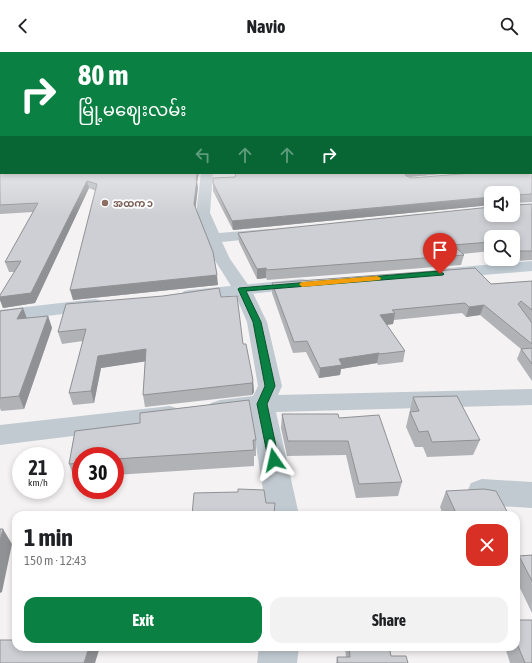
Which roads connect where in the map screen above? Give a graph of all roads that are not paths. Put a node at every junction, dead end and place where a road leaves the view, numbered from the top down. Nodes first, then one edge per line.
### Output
1 (207, 174) edge
2 (285, 231) edge
3 (214, 238) junction
4 (532, 266) edge
5 (430, 274) edge
6 (320, 283) edge
7 (242, 289) junction
8 (172, 298) edge
9 (110, 303) edge
10 (0, 316) edge
11 (532, 397) edge
12 (262, 404) junction
13 (0, 436) edge
14 (482, 492) edge
15 (532, 495) edge
16 (282, 511) edge
17 (278, 651) edge
18 (277, 663) edge

1 - 3 street
2 - 3 street
3 - 7 street
4 - 5 main road
6 - 7 main road
7 - 8 main road
7 - 12 street
9 - 10 main road
11 - 12 street
12 - 13 street
12 - 16 street
14 - 15 street
17 - 18 street

